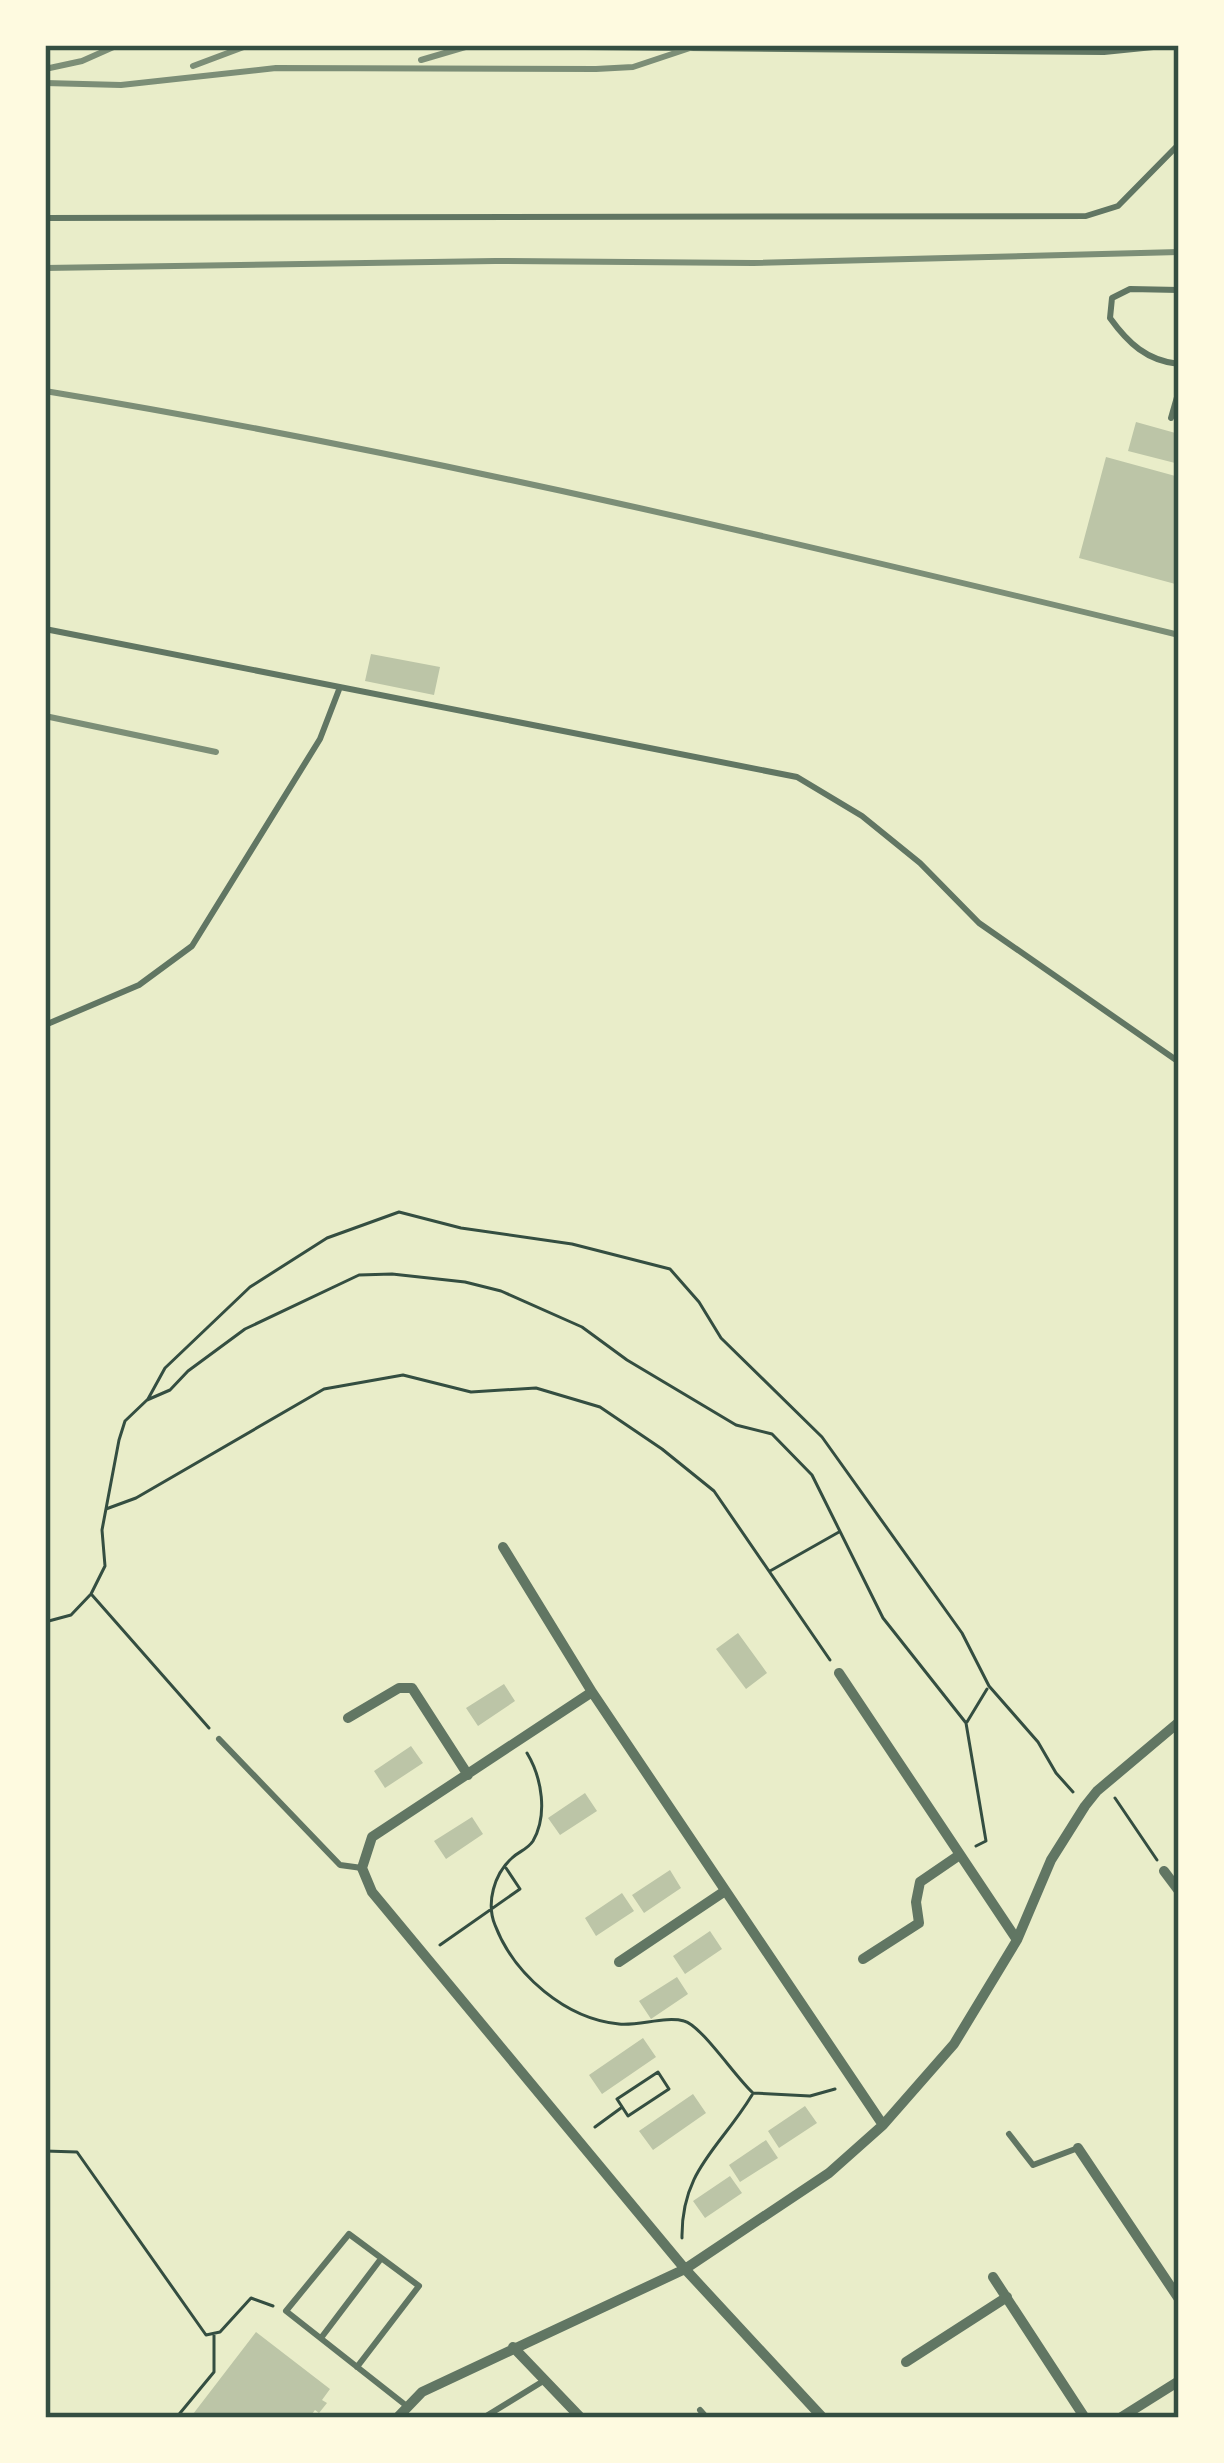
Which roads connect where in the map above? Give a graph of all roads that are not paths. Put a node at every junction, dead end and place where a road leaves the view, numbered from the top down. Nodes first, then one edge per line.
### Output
1 (390, 45) edge
2 (1173, 45) edge
3 (518, 46) edge
4 (847, 47) edge
5 (938, 48) edge
6 (1179, 143) edge
7 (45, 218) edge
8 (1179, 290) edge
9 (1179, 364) edge
10 (1179, 390) edge
11 (1171, 418) dead end
12 (45, 629) edge
13 (340, 687) junction
14 (45, 1025) edge
15 (1179, 1062) edge
16 (503, 1547) dead end
17 (839, 1673) road end
18 (592, 1692) junction
19 (347, 1718) dead end
20 (1179, 1722) edge
21 (219, 1739) road end
22 (468, 1775) junction
23 (958, 1856) junction
24 (362, 1868) junction
25 (1164, 1871) road end
26 (725, 1891) junction
27 (1179, 1891) edge
28 (1017, 1940) junction
29 (863, 1959) dead end
30 (619, 1962) dead end
31 (883, 2125) junction
32 (1010, 2134) dead end
33 (1078, 2148) joint
34 (381, 2258) junction
35 (685, 2269) junction
36 (993, 2277) dead end
37 (1006, 2296) junction
38 (1179, 2300) edge
39 (320, 2338) junction
40 (514, 2347) junction
41 (906, 2362) dead end
42 (357, 2367) junction
43 (544, 2380) junction
44 (1179, 2381) edge
45 (408, 2407) junction
46 (700, 2410) dead end
47 (398, 2418) edge
48 (483, 2418) edge
49 (581, 2418) edge
50 (707, 2418) edge
51 (823, 2418) edge
52 (1085, 2418) edge
53 (1120, 2418) edge

1 - 3 lane
2 - 5 lane
3 - 4 lane
4 - 5 lane
6 - 7 lane
8 - 9 lane
10 - 11 lane
12 - 13 lane
13 - 14 lane
13 - 15 lane
16 - 18 street
17 - 23 street
18 - 22 street
18 - 26 street
19 - 22 street
20 - 28 street
21 - 24 lane
22 - 24 street
23 - 28 street
23 - 29 street
24 - 35 street
25 - 27 street
26 - 30 street
26 - 31 street
28 - 31 street
31 - 35 street
32 - 33 lane
33 - 38 street
34 - 39 lane
34 - 39 lane
34 - 42 lane
35 - 40 street
35 - 51 street
36 - 37 street
37 - 41 street
37 - 52 street
39 - 42 lane
40 - 43 street
40 - 45 street
42 - 45 lane
43 - 48 lane
43 - 49 street
44 - 53 street
45 - 47 street
46 - 50 lane

